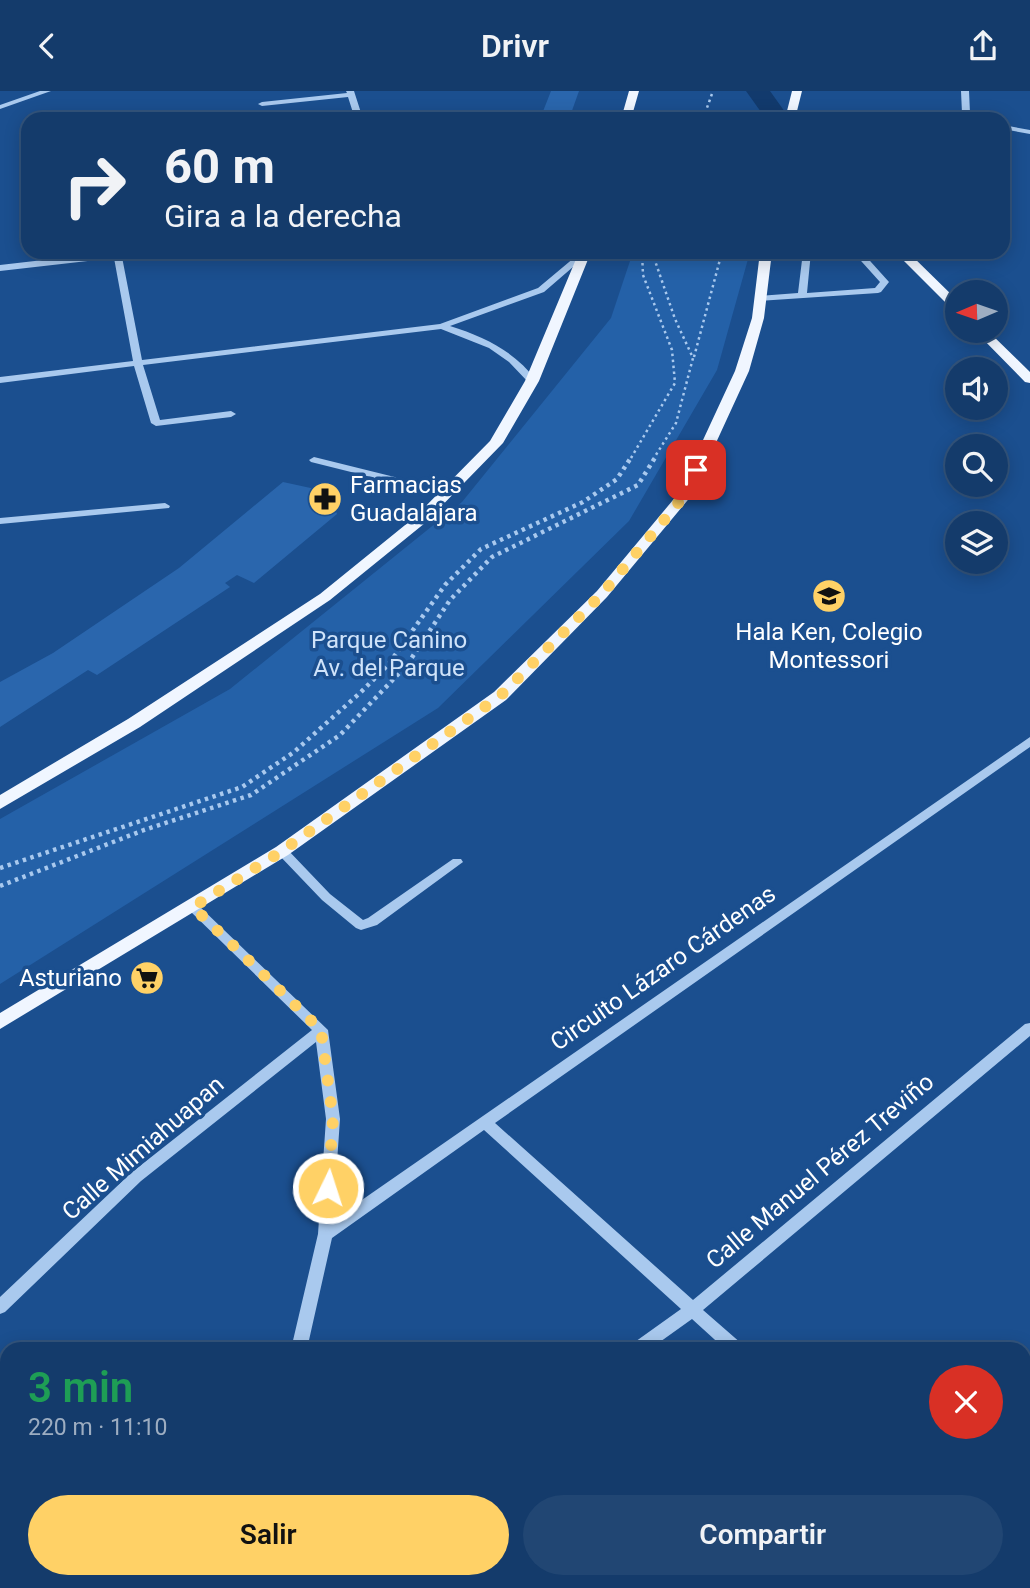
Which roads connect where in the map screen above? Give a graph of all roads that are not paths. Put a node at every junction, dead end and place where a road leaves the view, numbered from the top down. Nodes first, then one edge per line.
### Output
1 (47, 91) edge
2 (634, 91) edge
3 (797, 91) edge
4 (965, 91) edge
5 (351, 93) edge
6 (262, 104) dead end
7 (0, 107) edge
8 (357, 112) edge
9 (628, 112) edge
10 (792, 112) edge
11 (966, 112) edge
12 (1010, 128) edge
13 (1030, 132) edge
14 (76, 259) edge
15 (119, 259) edge
16 (578, 259) edge
17 (583, 259) edge
18 (765, 259) edge
19 (806, 259) edge
20 (864, 259) edge
21 (908, 259) edge
22 (0, 268) edge
23 (945, 295) edge
24 (802, 296) junction
25 (760, 299) junction
26 (441, 326) junction
27 (993, 343) edge
28 (138, 363) junction
29 (1030, 379) edge
30 (0, 380) edge
31 (532, 381) junction
32 (230, 414) dead end
33 (314, 460) dead end
34 (447, 493) junction
35 (165, 506) dead end
36 (0, 521) edge
37 (1030, 741) edge
38 (0, 803) edge
39 (282, 851) junction
40 (457, 862) dead end
41 (193, 907) junction
42 (0, 1022) edge
43 (1030, 1028) edge
44 (321, 1030) junction
45 (485, 1122) junction
46 (325, 1234) junction
47 (0, 1307) edge
48 (692, 1310) junction
49 (301, 1342) edge
50 (648, 1342) edge
51 (728, 1342) edge

1 - 7 street
2 - 9 main road
3 - 10 main road
4 - 11 street
5 - 6 street
5 - 8 street
12 - 13 street
14 - 22 street
15 - 28 street
16 - 26 street
17 - 31 main road
18 - 25 main road
19 - 24 street
20 - 24 street
21 - 23 main road
24 - 25 street
25 - 39 main road
26 - 28 street
26 - 31 street
27 - 29 main road
28 - 30 street
28 - 32 street
31 - 34 main road
33 - 34 street
34 - 38 main road
35 - 36 street
37 - 45 street, Circuito Lázaro Cárdenas
39 - 40 street
39 - 41 main road
41 - 42 main road
41 - 44 street
43 - 48 street, Calle Manuel Pérez Treviño
44 - 46 street
44 - 47 street, Calle Mimiahuapan
45 - 46 street, Circuito Lázaro Cárdenas
45 - 48 street
46 - 49 street
48 - 50 street, Calle Manuel Pérez Treviño
48 - 51 street

